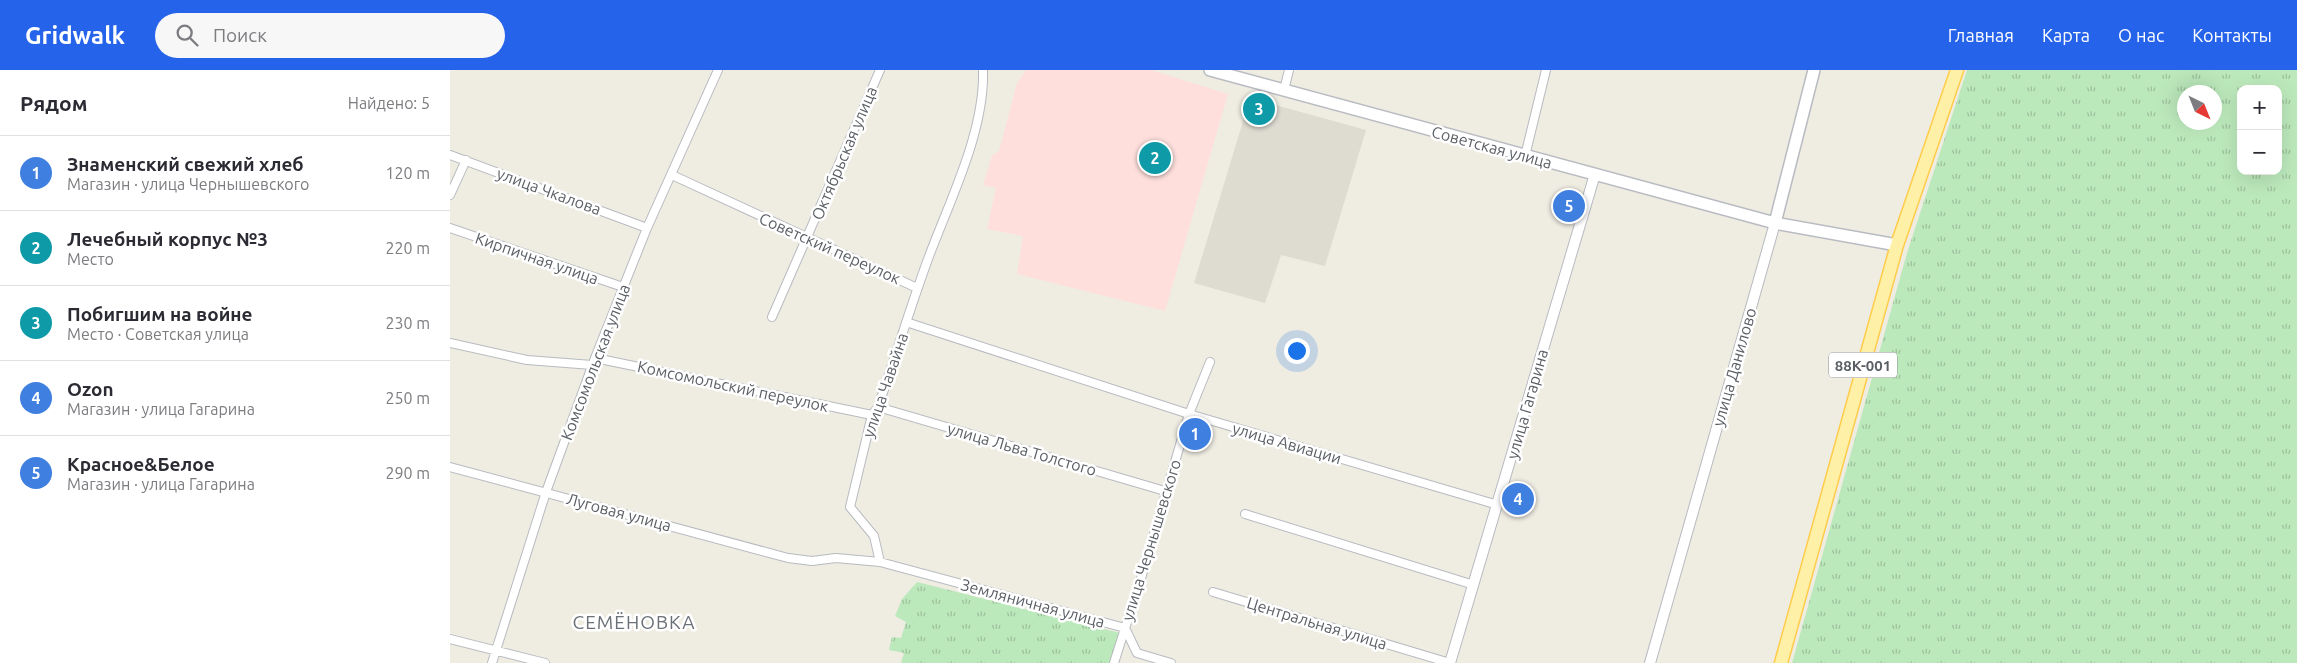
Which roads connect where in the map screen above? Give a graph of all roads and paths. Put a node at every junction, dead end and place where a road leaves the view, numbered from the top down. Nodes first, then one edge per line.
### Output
1 (718, 70) edge
2 (880, 70) edge
3 (983, 70) edge
4 (1210, 70) edge
5 (1289, 70) edge
6 (1546, 70) edge
7 (1814, 70) edge
8 (1957, 70) edge
9 (1284, 90) junction
10 (450, 155) edge
11 (1525, 156) junction
12 (466, 160) junction
13 (1594, 174) junction
14 (672, 175) junction
15 (450, 195) edge
16 (1775, 223) junction
17 (450, 228) edge
18 (647, 228) junction
19 (807, 239) junction
20 (1897, 244) junction
21 (623, 287) junction
22 (917, 288) junction
23 (772, 318) dead end
24 (906, 322) junction
25 (450, 343) edge
26 (594, 362) junction
27 (1210, 362) dead end
28 (878, 407) junction
29 (1188, 414) junction
30 (872, 415) junction
31 (450, 467) edge
32 (1165, 491) junction
33 (546, 492) junction
34 (1498, 505) junction
35 (1244, 514) dead end
36 (880, 562) junction
37 (1474, 585) junction
38 (1212, 592) dead end
39 (1125, 628) junction
40 (450, 638) edge
41 (496, 650) junction
42 (492, 663) edge
43 (545, 663) edge
44 (1114, 663) edge
45 (1171, 663) edge
46 (1450, 663) edge
47 (1650, 663) edge
48 (1781, 663) edge

1 - 14 street, Комсомольская улица
2 - 19 street, Октябрьская улица
3 - 22 street, Советский переулок
4 - 9 main road, Советская улица
5 - 9 street
6 - 11 street
7 - 16 main road, улица Данилово
8 - 20 main road, 88К-001
9 - 11 main road, Советская улица
10 - 12 street, улица Чкалова
11 - 13 main road, Советская улица
12 - 15 street
12 - 18 street, улица Чкалова
13 - 16 main road, Советская улица
13 - 34 street, улица Гагарина
14 - 18 street, Комсомольская улица
14 - 19 street, Советский переулок
16 - 20 main road, Советская улица
16 - 47 street, улица Данилово
17 - 21 street, Кирпичная улица
18 - 21 street, Комсомольская улица
19 - 22 street, Советский переулок
19 - 23 street, Октябрьская улица
20 - 48 main road, 88К-001
21 - 26 street, Комсомольская улица
22 - 24 street, улица Чавайна
24 - 28 street, улица Чавайна
24 - 29 street, улица Авиации
25 - 26 street, Комсомольский переулок
26 - 30 street, Комсомольский переулок
26 - 33 street, Комсомольская улица
27 - 29 street, улица Чернышевского
28 - 30 street, улица Чавайна
28 - 32 street, улица Льва Толстого
29 - 32 street, улица Чернышевского
29 - 34 street, улица Авиации
30 - 36 street, улица Чавайна
31 - 33 street, Луговая улица
32 - 39 street, улица Чернышевского
33 - 36 street, Луговая улица
33 - 41 street, Комсомольская улица
34 - 37 street, улица Гагарина
35 - 37 street
36 - 39 street, Земляничная улица
37 - 46 street, улица Гагарина
38 - 46 street, Центральная улица
39 - 44 street, улица Чернышевского
39 - 45 street, Земляничная улица
40 - 41 street
41 - 42 street, Комсомольская улица
41 - 43 street

